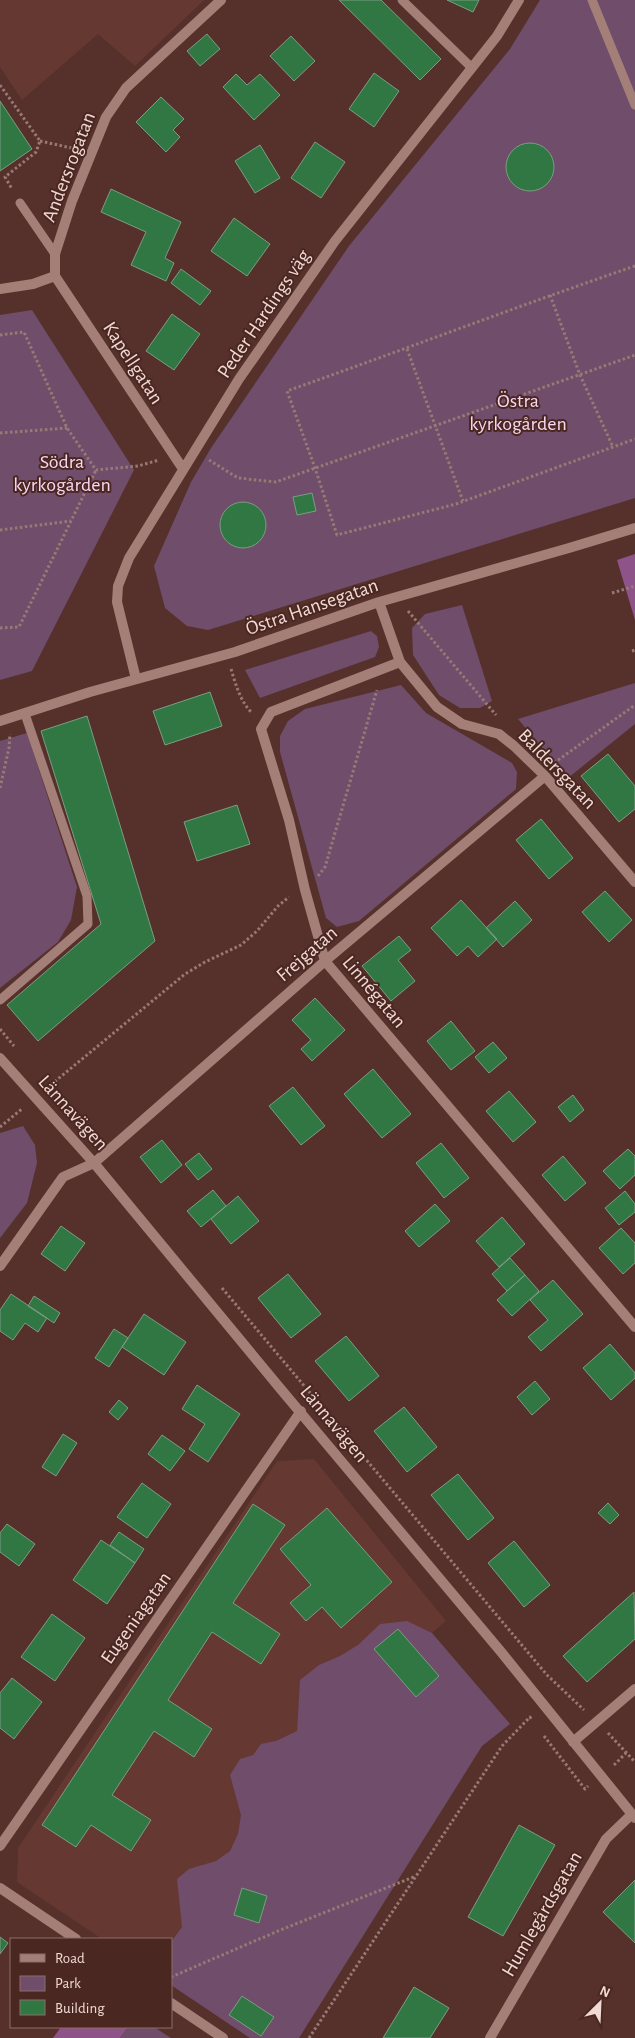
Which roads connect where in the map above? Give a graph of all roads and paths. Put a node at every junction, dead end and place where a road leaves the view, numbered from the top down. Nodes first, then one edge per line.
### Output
1 (221, 0) edge
2 (402, 0) edge
3 (519, 0) edge
4 (592, 0) edge
5 (472, 68) junction
6 (0, 85) edge
7 (635, 105) edge
8 (40, 141) junction
9 (92, 153) junction
10 (20, 203) joint
11 (55, 254) junction
12 (635, 266) edge
13 (55, 276) junction
14 (0, 289) edge
15 (550, 295) junction
16 (0, 335) edge
17 (407, 349) junction
18 (635, 355) edge
19 (580, 375) junction
20 (436, 426) junction
21 (67, 428) junction
22 (0, 433) edge
23 (635, 439) edge
24 (613, 447) junction
25 (194, 451) junction
26 (174, 456) junction
27 (183, 468) junction
28 (315, 468) junction
29 (96, 470) junction
30 (463, 502) junction
31 (71, 521) junction
32 (635, 528) edge
33 (0, 530) edge
34 (635, 586) edge
35 (612, 593) dead end
36 (380, 602) junction
37 (408, 611) dead end
38 (0, 628) edge
39 (400, 662) junction
40 (230, 664) dead end
41 (136, 679) junction
42 (378, 686) dead end
43 (635, 706) edge
44 (25, 714) junction
45 (3, 720) edge
46 (264, 722) junction
47 (501, 722) dead end
48 (545, 776) junction
49 (0, 788) edge
50 (635, 882) edge
51 (305, 890) junction
52 (325, 961) junction
53 (0, 1000) edge
54 (0, 1029) edge
55 (18, 1050) dead end
56 (0, 1058) edge
57 (43, 1079) dead end
58 (49, 1086) junction
59 (55, 1094) dead end
60 (35, 1097) junction
61 (0, 1127) edge
62 (94, 1162) junction
63 (0, 1266) edge
64 (221, 1287) dead end
65 (635, 1327) edge
66 (301, 1411) junction
67 (635, 1688) edge
68 (530, 1717) dead end
69 (598, 1722) junction
70 (574, 1742) junction
71 (635, 1762) edge
72 (633, 1816) edge
73 (0, 1846) edge
74 (417, 1875) junction
75 (0, 1888) edge
76 (75, 1938) edge
77 (172, 1976) edge
78 (172, 2004) edge
79 (224, 2038) edge
80 (309, 2038) edge
81 (490, 2038) edge

1 - 9 street, Andersrogatan
2 - 5 lane
3 - 5 street, Peder Hardings väg
4 - 7 lane
5 - 25 street, Peder Hardings väg
6 - 8 path
8 - 9 path
8 - 10 path
9 - 11 street, Andersrogatan
10 - 11 lane
11 - 13 street, Andersrogatan
12 - 15 path
13 - 14 street
13 - 26 street, Kapellgatan
15 - 17 path
15 - 19 path
16 - 21 path
17 - 20 path
17 - 28 path
18 - 19 path
19 - 20 path
19 - 24 path
20 - 28 path
20 - 30 path
21 - 22 path
21 - 29 path
23 - 24 path
24 - 30 path
25 - 27 street, Peder Hardings väg
25 - 28 path
26 - 27 street, Kapellgatan
26 - 29 path
27 - 41 street, Peder Hardings väg
28 - 30 path
29 - 31 path
31 - 33 path
31 - 38 path
32 - 36 street, Östra Hansegatan
34 - 35 path
36 - 39 street, Baldersgatan
36 - 41 street, Östra Hansegatan
37 - 47 path
39 - 46 street
39 - 48 street, Baldersgatan
40 - 46 path
41 - 44 street, Östra Hansegatan
42 - 51 path
43 - 48 path
44 - 45 street, Östra Hansegatan
44 - 53 lane
45 - 49 path
46 - 51 street, Linnégatan
48 - 50 street, Baldersgatan
48 - 52 street, Frejgatan
51 - 52 street, Linnégatan
51 - 58 path
52 - 62 street, Frejgatan
52 - 65 street, Linnégatan
54 - 55 path
56 - 60 street, Lännavägen
57 - 58 path
58 - 59 path
58 - 60 path
60 - 61 path
60 - 62 street, Lännavägen
62 - 63 street, Frejgatan
62 - 66 street, Lännavägen
64 - 69 path
66 - 70 street, Lännavägen
66 - 73 street, Eugeniagatan
67 - 69 street
68 - 74 path
69 - 70 street
69 - 71 path
70 - 72 street, Lännavägen
72 - 81 street, Humlegårdsgatan
74 - 77 path
74 - 80 path
75 - 76 street
78 - 79 street

